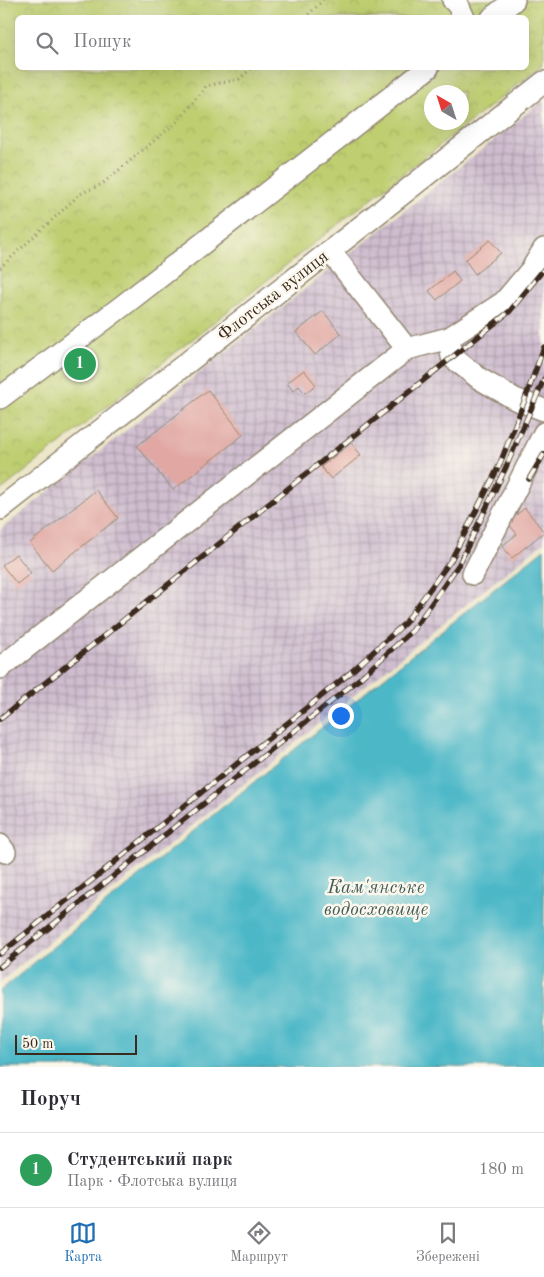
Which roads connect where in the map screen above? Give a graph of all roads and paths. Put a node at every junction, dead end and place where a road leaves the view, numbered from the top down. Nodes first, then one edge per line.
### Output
1 (323, 0) edge
2 (453, 0) edge
3 (514, 0) edge
4 (308, 15) edge
5 (463, 15) edge
6 (496, 15) edge
7 (250, 70) edge
8 (425, 70) edge
9 (544, 82) edge
10 (544, 249) edge
11 (330, 251) junction
12 (0, 268) edge
13 (449, 338) junction
14 (406, 349) junction
15 (0, 398) edge
16 (544, 410) edge
17 (544, 433) edge
18 (0, 509) edge
19 (473, 574) dead end
20 (0, 668) edge

1 - 4 path
2 - 5 street
3 - 6 street
7 - 12 path
8 - 15 street
9 - 11 street, Флотська вулиця
10 - 13 street
11 - 14 street
11 - 18 street, Флотська вулиця
13 - 14 street
13 - 16 street
14 - 20 street
17 - 19 street

